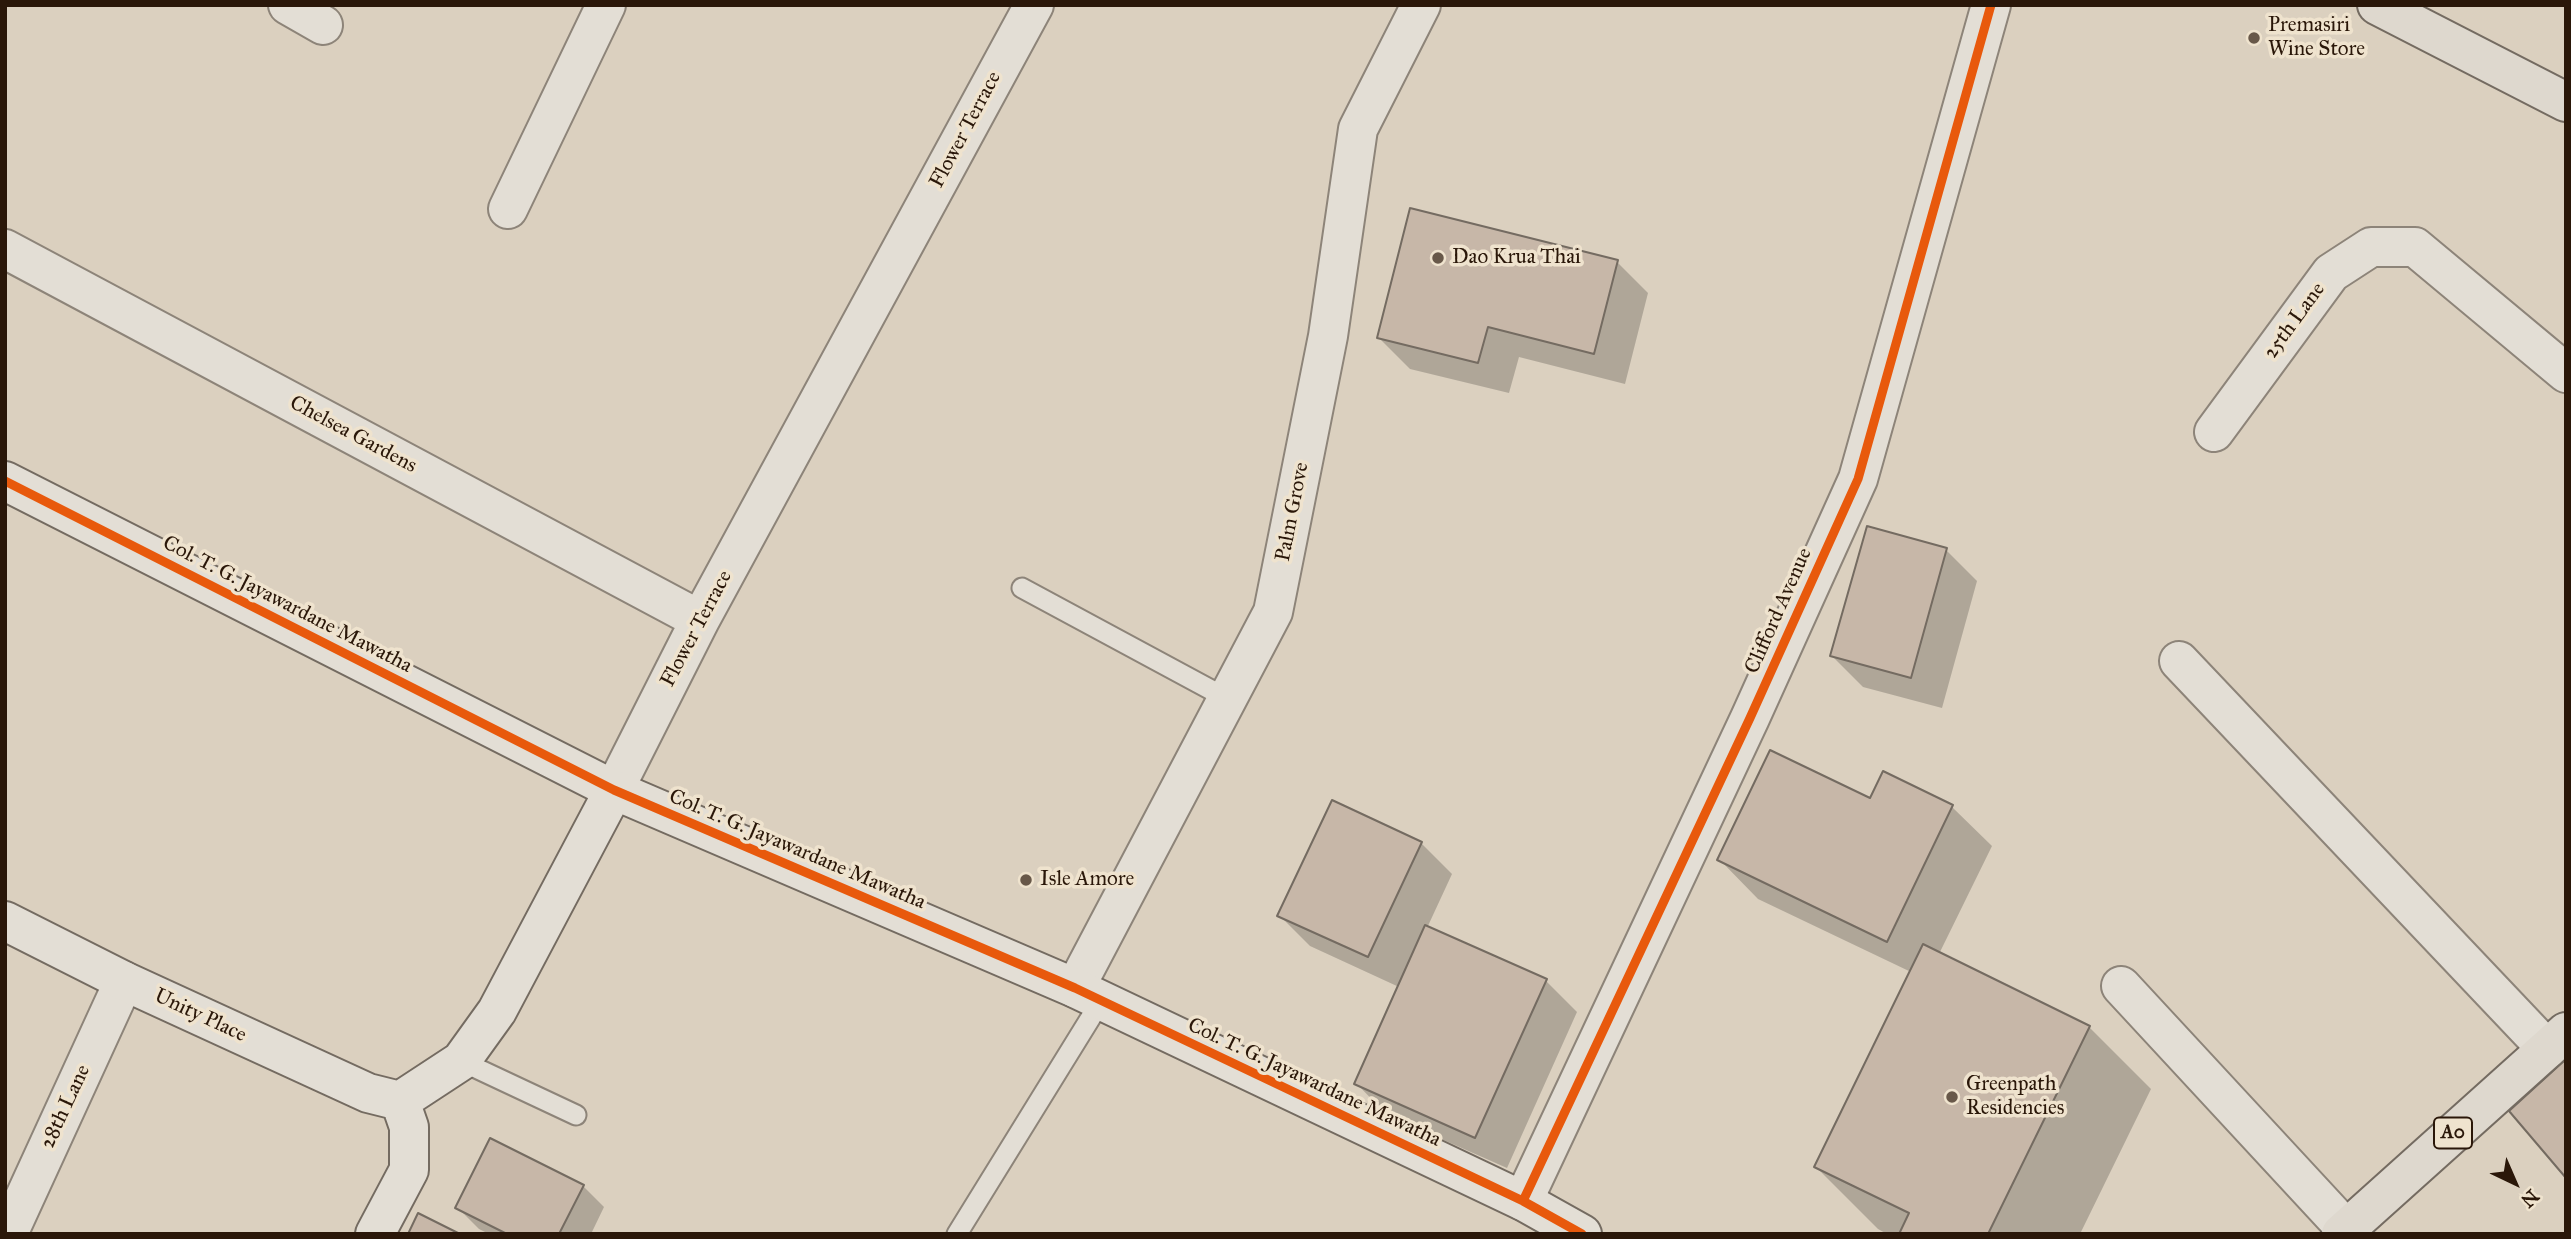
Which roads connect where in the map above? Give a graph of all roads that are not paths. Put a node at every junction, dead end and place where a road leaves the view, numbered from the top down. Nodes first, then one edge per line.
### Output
1 (288, 5) edge
2 (606, 5) edge
3 (1034, 5) edge
4 (1421, 5) edge
5 (1991, 5) edge
6 (2377, 5) edge
7 (323, 25) dead end
8 (2566, 102) edge
9 (508, 209) dead end
10 (5, 249) edge
11 (2566, 373) edge
12 (2214, 432) dead end
13 (5, 481) edge
14 (1023, 587) dead end
15 (700, 620) junction
16 (2179, 661) dead end
17 (1228, 699) junction
18 (614, 790) junction
19 (5, 921) edge
20 (124, 981) junction
21 (2121, 986) dead end
22 (1088, 995) junction
23 (2556, 1041) edge
24 (461, 1062) junction
25 (400, 1101) junction
26 (576, 1115) dead end
27 (1522, 1201) junction
28 (2344, 1231) edge
29 (8, 1234) edge
30 (375, 1234) edge
31 (957, 1234) edge
32 (1582, 1234) edge

1 - 7 street
2 - 9 street
3 - 15 street, Flower Terrace
4 - 17 street, Palm Grove
5 - 27 street, Clifford Avenue
6 - 8 highway
10 - 15 street, Chelsea Gardens
11 - 12 street, 25th Lane
13 - 18 street, Col. T. G. Jayawardane Mawatha
14 - 17 lane
15 - 18 street, Flower Terrace
16 - 23 street
17 - 22 street, Palm Grove
18 - 22 street, Col. T. G. Jayawardane Mawatha
18 - 24 street, Flower Terrace
19 - 20 street, Unity Place
20 - 25 street, Unity Place
20 - 29 street, 28th Lane
21 - 28 street
22 - 27 street, Col. T. G. Jayawardane Mawatha
22 - 31 lane
23 - 28 highway, A0
24 - 25 street, Flower Terrace
24 - 26 lane
25 - 30 street
27 - 32 street, Col. T. G. Jayawardane Mawatha

